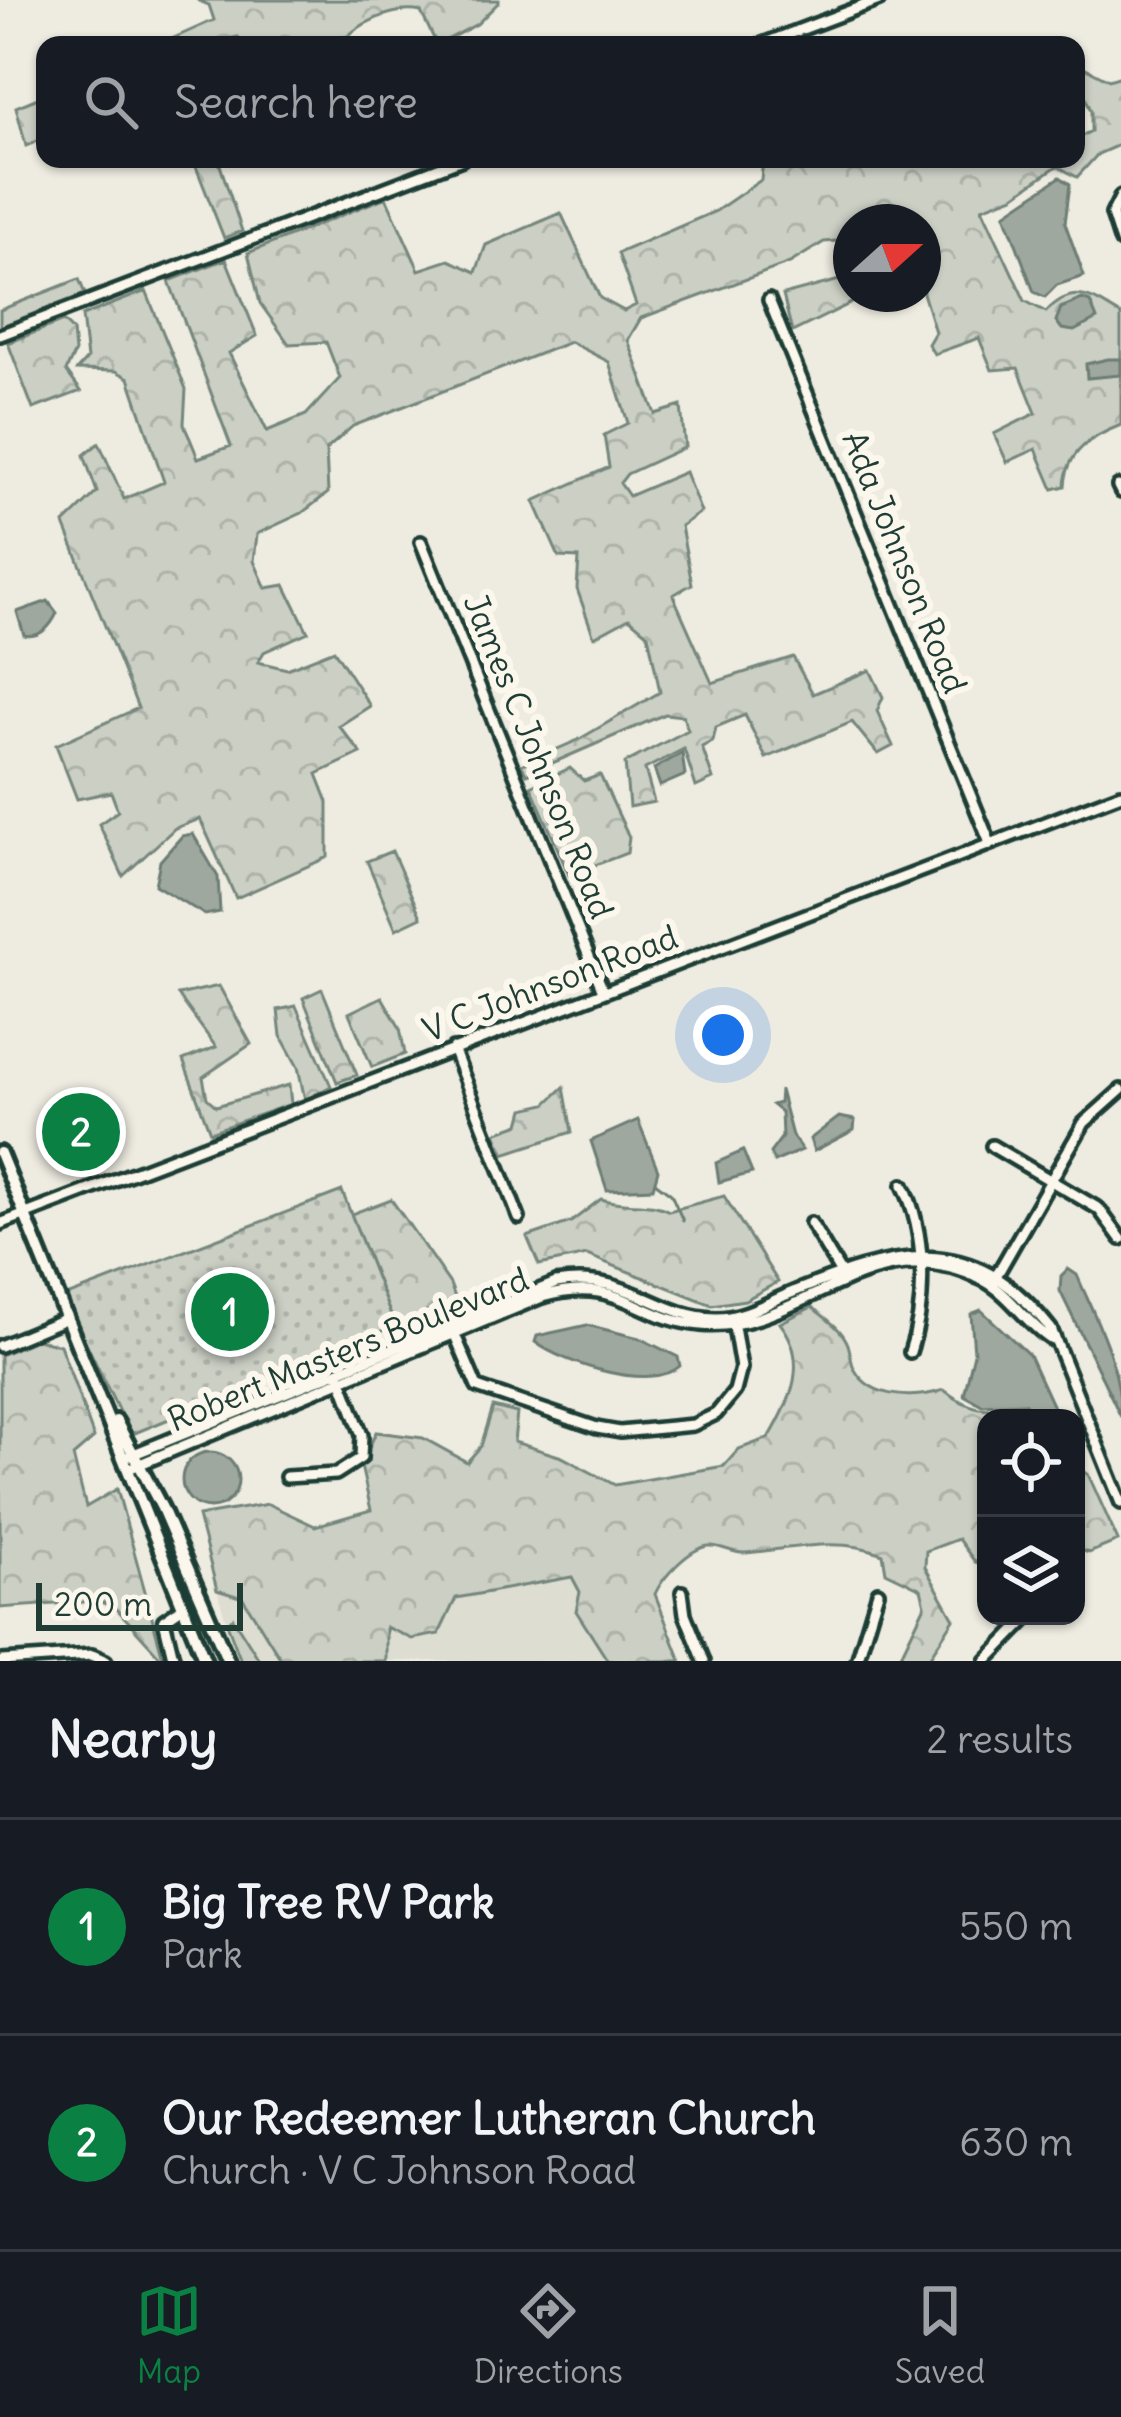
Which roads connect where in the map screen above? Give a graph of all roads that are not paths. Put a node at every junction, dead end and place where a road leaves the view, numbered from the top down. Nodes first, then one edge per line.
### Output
1 (879, 0) edge
2 (784, 36) edge
3 (438, 168) edge
4 (1121, 196) edge
5 (1121, 242) edge
6 (770, 300) dead end
7 (0, 335) edge
8 (421, 542) dead end
9 (1121, 794) edge
10 (990, 843) junction
11 (603, 991) junction
12 (452, 1049) junction
13 (1121, 1090) edge
14 (992, 1147) dead end
15 (0, 1153) edge
16 (1051, 1181) junction
17 (903, 1184) dead end
18 (25, 1214) junction
19 (519, 1218) dead end
20 (811, 1223) dead end
21 (0, 1224) edge
22 (1121, 1239) edge
23 (918, 1260) junction
24 (842, 1277) junction
25 (993, 1281) junction
26 (67, 1318) junction
27 (732, 1320) junction
28 (452, 1329) junction
29 (0, 1346) edge
30 (910, 1352) dead end
31 (339, 1375) junction
32 (480, 1388) junction
33 (469, 1401) dead end
34 (131, 1461) junction
35 (286, 1477) dead end
36 (1121, 1503) edge
37 (174, 1584) junction
38 (682, 1592) dead end
39 (878, 1592) dead end
40 (202, 1601) junction
41 (183, 1606) junction
42 (1021, 1625) edge
43 (214, 1630) junction
44 (2, 1661) edge
45 (106, 1661) edge
46 (174, 1661) edge
47 (205, 1661) edge
48 (227, 1661) edge
49 (704, 1661) edge
50 (856, 1661) edge
51 (986, 1661) edge

1 - 2 street
3 - 7 street
4 - 5 street
6 - 10 street, Ada Johnson Road
8 - 11 street, James C Johnson Road
9 - 10 street, V C Johnson Road
10 - 11 street, V C Johnson Road
11 - 12 street, V C Johnson Road
12 - 18 street, V C Johnson Road
12 - 19 street
13 - 16 street
14 - 16 street
15 - 18 main road
16 - 22 street
16 - 25 street
17 - 23 street
18 - 21 street, V C Johnson Road
18 - 26 main road
20 - 24 street
23 - 24 street, Robert Masters Boulevard
23 - 25 street, Robert Masters Boulevard
23 - 30 street
24 - 27 street, Robert Masters Boulevard
25 - 36 street, Robert Masters Boulevard
26 - 29 street
26 - 34 main road
27 - 28 street, Robert Masters Boulevard
27 - 32 street
28 - 31 street, Robert Masters Boulevard
28 - 32 street
31 - 34 street, Robert Masters Boulevard
31 - 35 street
32 - 33 street
34 - 37 main road
34 - 40 main road
37 - 40 main road
37 - 41 main road
38 - 49 street
39 - 50 street
40 - 43 main road
41 - 43 main road
41 - 46 street
41 - 47 main road
42 - 51 street
43 - 48 main road
44 - 45 street

